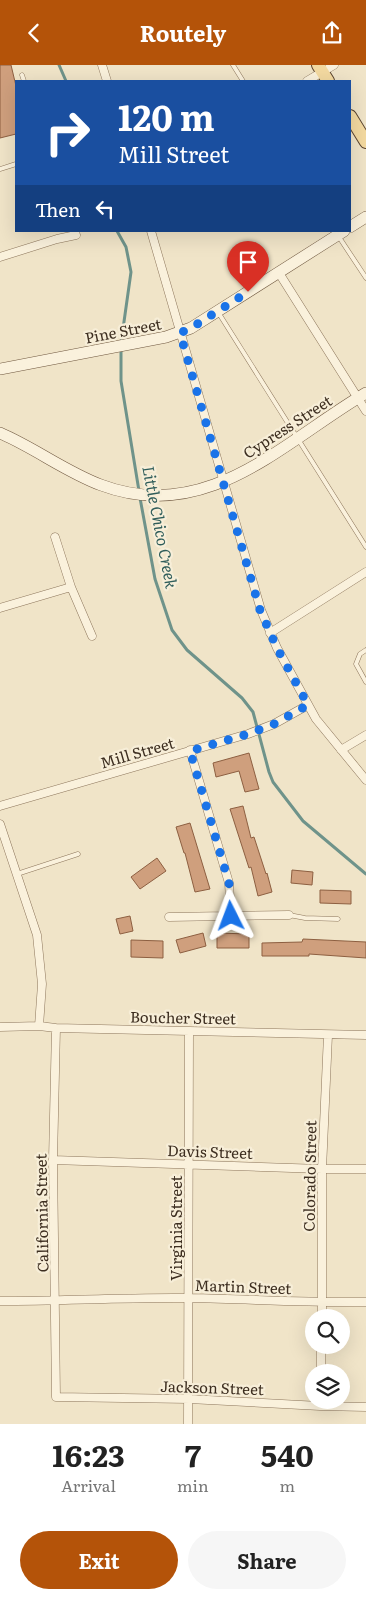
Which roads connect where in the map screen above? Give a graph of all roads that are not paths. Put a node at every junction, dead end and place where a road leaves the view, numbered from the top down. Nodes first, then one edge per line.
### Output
1 (102, 65) edge
2 (233, 65) edge
3 (334, 65) edge
4 (323, 73) edge
5 (22, 75) dead end
6 (24, 80) edge
7 (107, 80) edge
8 (242, 80) edge
9 (309, 80) edge
10 (351, 118) edge
11 (366, 142) edge
12 (15, 164) edge
13 (0, 169) edge
14 (366, 217) edge
15 (351, 226) edge
16 (151, 232) edge
17 (339, 233) edge
18 (76, 235) dead end
19 (0, 257) edge
20 (279, 273) junction
21 (366, 279) edge
22 (218, 311) junction
23 (180, 333) junction
24 (0, 369) edge
25 (362, 395) edge
26 (366, 411) edge
27 (0, 433) edge
28 (297, 438) junction
29 (224, 482) junction
30 (55, 537) dead end
31 (366, 547) edge
32 (366, 572) edge
33 (72, 587) junction
34 (0, 608) edge
35 (270, 633) junction
36 (92, 636) dead end
37 (366, 650) edge
38 (366, 682) edge
39 (308, 705) junction
40 (366, 735) edge
41 (190, 751) junction
42 (341, 751) junction
43 (366, 780) edge
44 (0, 806) edge
45 (0, 824) edge
46 (78, 854) dead end
47 (17, 874) junction
48 (289, 915) joint
49 (231, 916) junction
50 (169, 917) dead end
51 (338, 919) dead end
52 (39, 1025) junction
53 (0, 1027) edge
54 (56, 1028) junction
55 (189, 1031) junction
56 (328, 1035) junction
57 (366, 1035) edge
58 (53, 1160) junction
59 (190, 1164) junction
60 (322, 1169) junction
61 (366, 1169) edge
62 (189, 1298) junction
63 (0, 1301) edge
64 (56, 1301) junction
65 (366, 1302) edge
66 (322, 1303) junction
67 (322, 1309) edge
68 (56, 1397) joint
69 (189, 1399) junction
70 (305, 1403) edge
71 (350, 1406) edge
72 (366, 1407) edge
73 (188, 1424) edge

1 - 7 street
2 - 8 lane
3 - 4 street
4 - 9 street
5 - 6 lane
10 - 11 main road
12 - 13 lane
14 - 15 street
16 - 23 street
17 - 20 street, Pine Street
17 - 21 lane
18 - 19 street
20 - 22 street, Pine Street
20 - 25 street
22 - 23 street, Pine Street
22 - 28 lane
23 - 24 street, Pine Street
23 - 29 street
25 - 26 street
25 - 28 street, Cypress Street
27 - 29 street, Cypress Street
28 - 29 street, Cypress Street
28 - 31 lane
29 - 35 street
30 - 33 street
32 - 35 street
33 - 34 street
33 - 36 street
35 - 39 street
37 - 38 lane
39 - 41 street, Mill Street
39 - 42 street
40 - 42 street
41 - 44 street, Mill Street
41 - 49 street
42 - 43 street
45 - 47 street
46 - 47 lane
47 - 52 street
48 - 49 street
48 - 51 lane
49 - 50 street
52 - 53 street, Boucher Street
52 - 54 street, Boucher Street
54 - 55 street, Boucher Street
54 - 58 street, California Street
55 - 56 street, Boucher Street
55 - 59 street, Virginia Street
56 - 57 street, Boucher Street
56 - 60 street, Colorado Street
58 - 59 street, Davis Street
58 - 64 street, California Street
59 - 60 street, Davis Street
59 - 62 street, Virginia Street
60 - 61 street, Davis Street
60 - 66 street, Colorado Street
62 - 64 street, Martin Street
62 - 66 street, Martin Street
62 - 69 street, Virginia Street
63 - 64 street, Martin Street
64 - 68 street, California Street
65 - 66 street, Martin Street
66 - 67 street, Colorado Street
68 - 69 street, Jackson Street
69 - 70 street, Jackson Street
69 - 73 street, Virginia Street
71 - 72 street, Jackson Street

